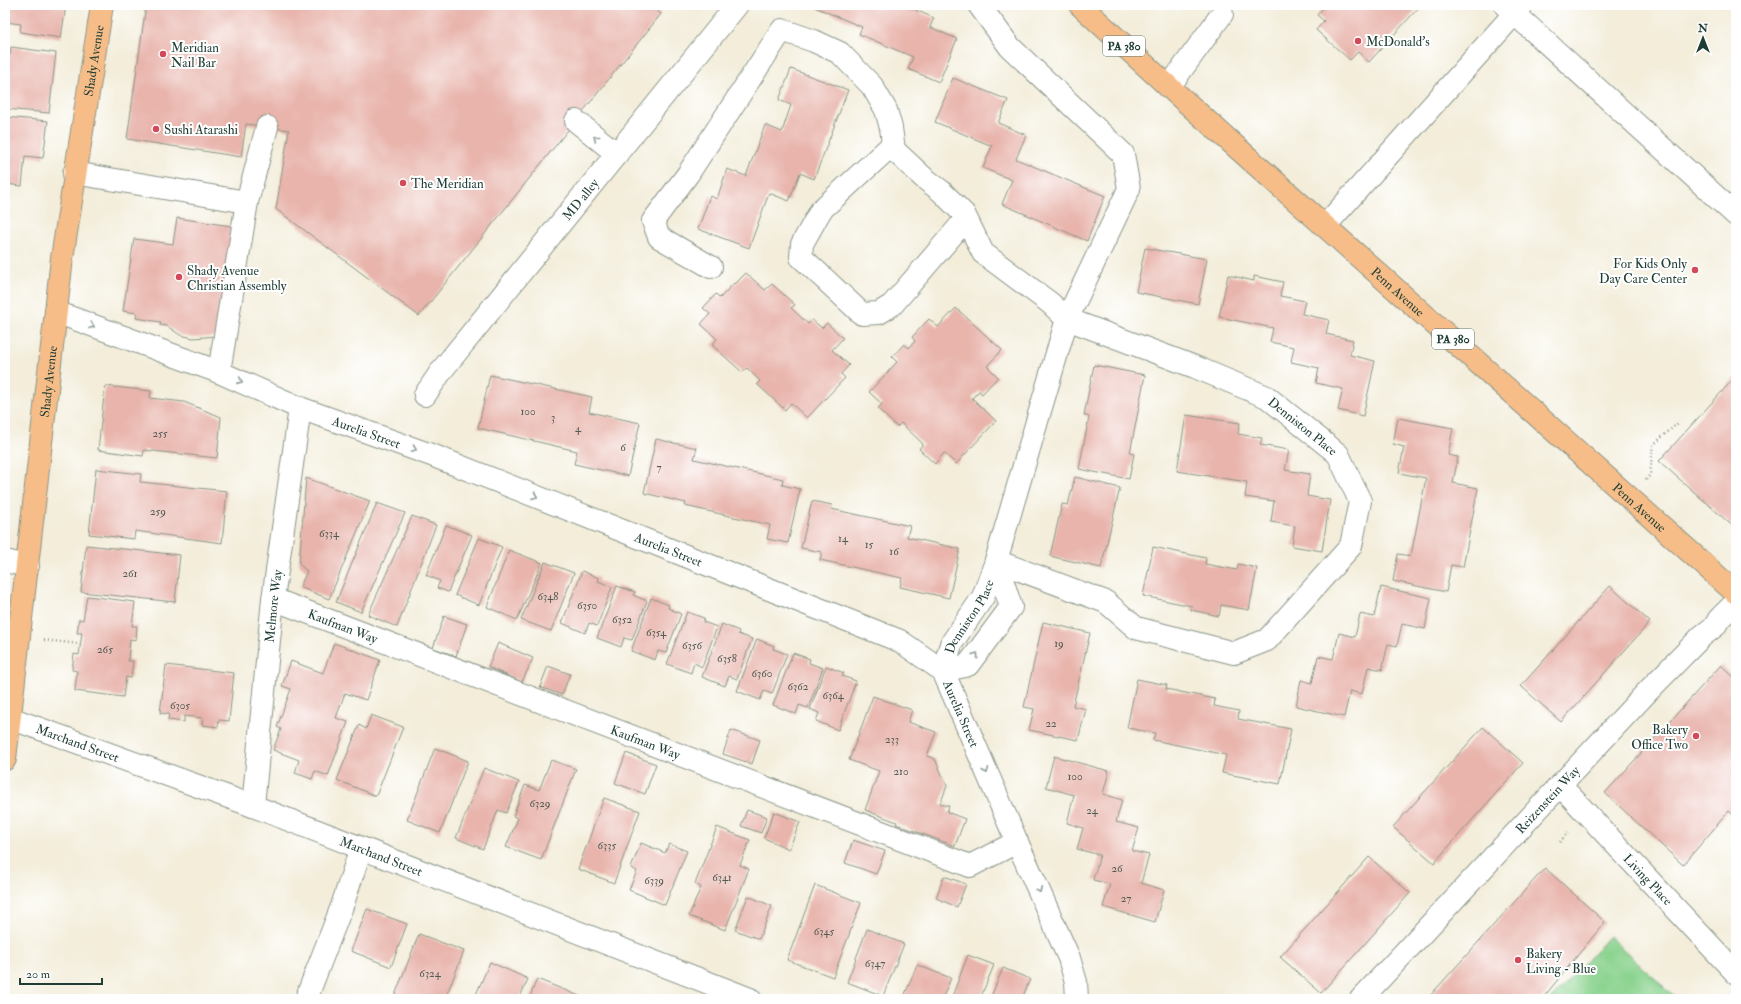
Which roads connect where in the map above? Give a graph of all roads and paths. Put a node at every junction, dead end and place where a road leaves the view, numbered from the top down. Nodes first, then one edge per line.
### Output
1 (102, 5) edge
2 (737, 5) edge
3 (979, 5) edge
4 (1080, 5) edge
5 (1514, 8) edge
6 (1222, 14) dead end
7 (1168, 87) junction
8 (576, 121) dead end
9 (267, 127) dead end
10 (893, 144) junction
11 (617, 154) junction
12 (74, 173) junction
13 (247, 202) junction
14 (1736, 215) edge
15 (966, 219) junction
16 (1325, 226) junction
17 (711, 267) dead end
18 (56, 312) junction
19 (1067, 319) junction
20 (219, 372) junction
21 (425, 395) dead end
22 (300, 408) junction
23 (1678, 423) dead end
24 (1630, 498) junction
25 (5, 561) edge
26 (996, 561) junction
27 (28, 566) junction
28 (1736, 593) edge
29 (273, 599) junction
30 (1736, 602) edge
31 (20, 637) junction
32 (80, 644) dead end
33 (943, 671) junction
34 (10, 718) junction
35 (5, 759) edge
36 (1560, 785) junction
37 (253, 806) junction
38 (1017, 842) junction
39 (361, 848) junction
40 (1736, 973) edge
41 (306, 999) edge
42 (750, 999) edge
43 (1077, 999) edge
44 (1361, 999) edge

1 - 12 main road, Shady Avenue
2 - 11 street, MD alley
3 - 19 street
4 - 7 main road, Penn Avenue / PA 380
5 - 14 street
5 - 16 street
6 - 7 street
7 - 16 main road, Penn Avenue / PA 380
11 -> 8 street
9 - 13 street
10 - 15 street
10 - 15 street
10 - 17 street
11 - 21 street, MD alley
12 - 13 street
12 - 18 main road, Shady Avenue
13 - 20 street
15 - 19 street
16 - 24 main road, Penn Avenue / PA 380
18 -> 20 street, Aurelia Street
18 - 27 main road, Shady Avenue
19 - 26 street, Denniston Place
19 - 26 street, Denniston Place
20 -> 22 street, Aurelia Street
22 - 29 street, Melmore Way
22 -> 33 street, Aurelia Street
23 - 24 path
24 - 28 main road, Penn Avenue / PA 380
25 - 27 street
26 - 33 street, Denniston Place
33 -> 26 street, Denniston Place
27 - 31 main road, Shady Avenue
29 - 37 street, Melmore Way
29 - 38 street, Kaufman Way
30 - 36 street, Reizenstein Way
31 - 32 path
31 - 34 main road, Shady Avenue
33 -> 38 street, Aurelia Street
34 - 35 main road, Shady Avenue
34 - 37 street, Marchand Street
36 - 40 street, Living Place
36 - 44 street, Reizenstein Way
37 - 39 street, Marchand Street
38 -> 43 street, Aurelia Street
39 - 41 street
39 - 42 street, Marchand Street

